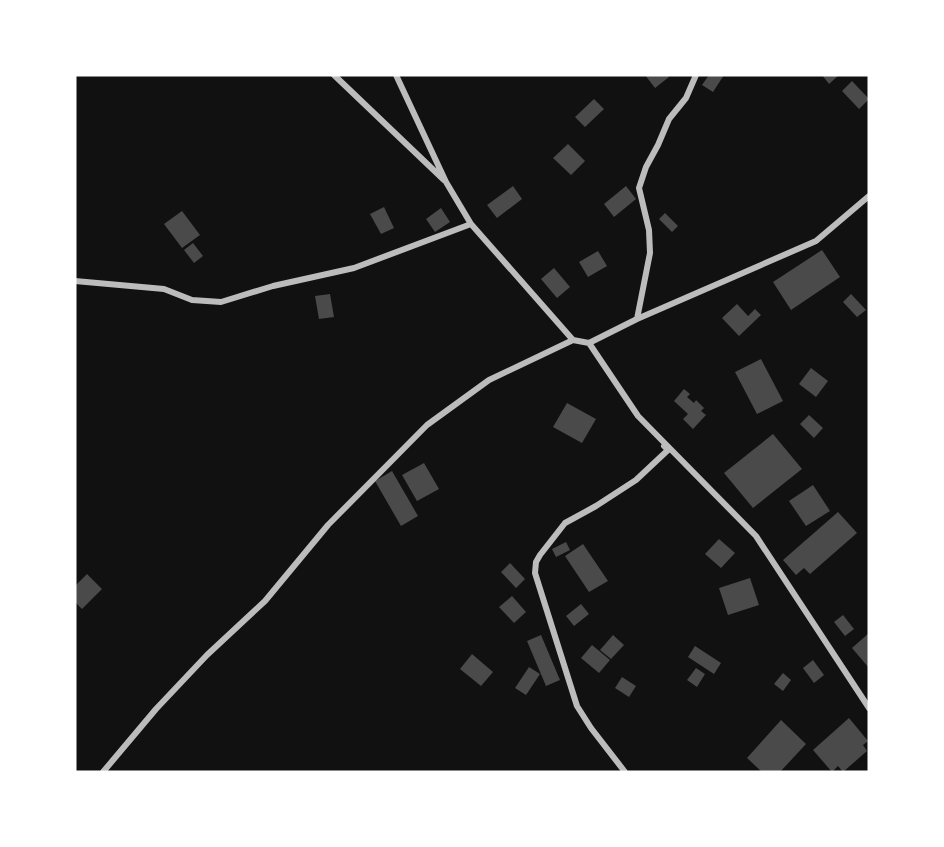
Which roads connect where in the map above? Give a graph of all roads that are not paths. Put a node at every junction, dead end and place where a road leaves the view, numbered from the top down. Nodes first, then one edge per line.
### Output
1 (334, 75) edge
2 (396, 75) edge
3 (696, 75) edge
4 (446, 182) junction
5 (869, 196) edge
6 (471, 224) junction
7 (75, 281) edge
8 (637, 319) junction
9 (573, 340) junction
10 (589, 343) junction
11 (638, 416) junction
12 (869, 708) edge
13 (103, 772) edge
14 (625, 772) edge

1 - 4 street
2 - 4 street
3 - 8 street
4 - 6 street
5 - 8 street
6 - 7 street
6 - 9 street
8 - 10 street
9 - 10 street
9 - 13 street
10 - 11 street
11 - 12 street
11 - 14 street

